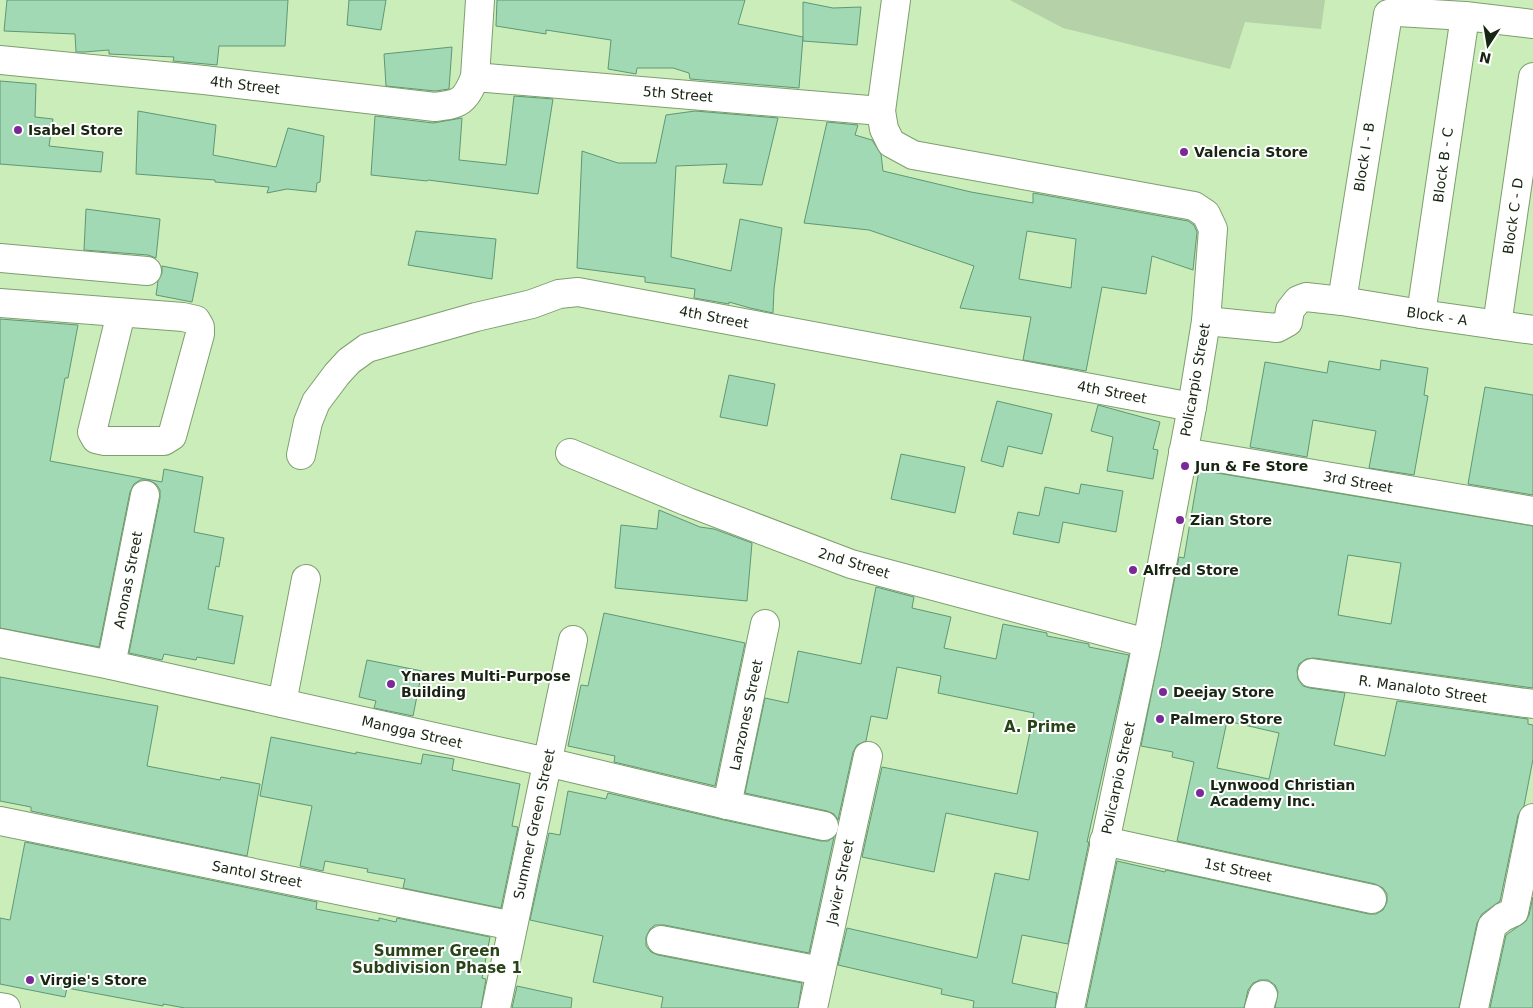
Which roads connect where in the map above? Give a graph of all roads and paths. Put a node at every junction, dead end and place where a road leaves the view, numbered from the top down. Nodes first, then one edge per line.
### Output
1 (480, 0) edge
2 (896, 0) edge
3 (1465, 16) junction
4 (1533, 24) edge
5 (0, 60) edge
6 (474, 77) junction
7 (1533, 78) edge
8 (881, 111) junction
9 (0, 258) edge
10 (147, 271) dead end
11 (1342, 301) junction
12 (0, 303) edge
13 (121, 314) junction
14 (1421, 314) junction
15 (1206, 321) junction
16 (1497, 325) junction
17 (1533, 330) edge
18 (1192, 407) junction
19 (1183, 452) junction
20 (570, 453) dead end
21 (301, 454) dead end
22 (146, 495) dead end
23 (1533, 511) edge
24 (306, 579) dead end
25 (765, 624) dead end
26 (573, 640) dead end
27 (0, 643) edge
28 (1147, 643) junction
29 (111, 665) junction
30 (1312, 673) dead end
31 (282, 703) junction
32 (1533, 704) edge
33 (868, 756) dead end
34 (547, 762) junction
35 (727, 805) junction
36 (1533, 818) edge
37 (0, 822) edge
38 (824, 826) dead end
39 (1104, 841) junction
40 (1372, 899) dead end
41 (1523, 914) edge
42 (513, 926) junction
43 (661, 940) dead end
44 (821, 971) junction
45 (0, 1007) edge
46 (6, 1008) edge
47 (496, 1008) edge
48 (813, 1008) edge
49 (1070, 1008) edge
50 (1474, 1008) edge

1 - 6 street
2 - 8 street, Policarpio Street
3 - 4 street
3 - 11 street, Block I - B
3 - 14 street, Block B - C
5 - 6 street, 4th Street
6 - 8 street, 5th Street
7 - 16 street, Block C - D
8 - 15 street, Policarpio Street
9 - 10 street
11 - 14 street, Block - A
11 - 15 street
12 - 13 street
13 - 13 street
14 - 16 street, Block - A
15 - 18 street, Policarpio Street
16 - 17 street, Block - A
18 - 19 street, Policarpio Street
18 - 21 street, 4th Street
19 - 23 street, 3rd Street
19 - 28 street, Policarpio Street
20 - 28 street, 2nd Street
22 - 29 street, Anonas Street
24 - 31 street
25 - 35 street, Lanzones Street
26 - 34 street, Summer Green Street
27 - 29 street, Mangga Street
28 - 39 street, Policarpio Street
29 - 31 street, Mangga Street
30 - 32 street, R. Manaloto Street
31 - 34 street, Mangga Street
33 - 44 street, Javier Street
34 - 35 street, Mangga Street
34 - 42 street, Summer Green Street
35 - 38 street, Mangga Street
36 - 41 street
37 - 42 street, Santol Street
39 - 40 street, 1st Street
39 - 49 street, Policarpio Street
41 - 50 street
42 - 47 street, Summer Green Street
43 - 44 street
44 - 48 street, Javier Street
45 - 46 street

